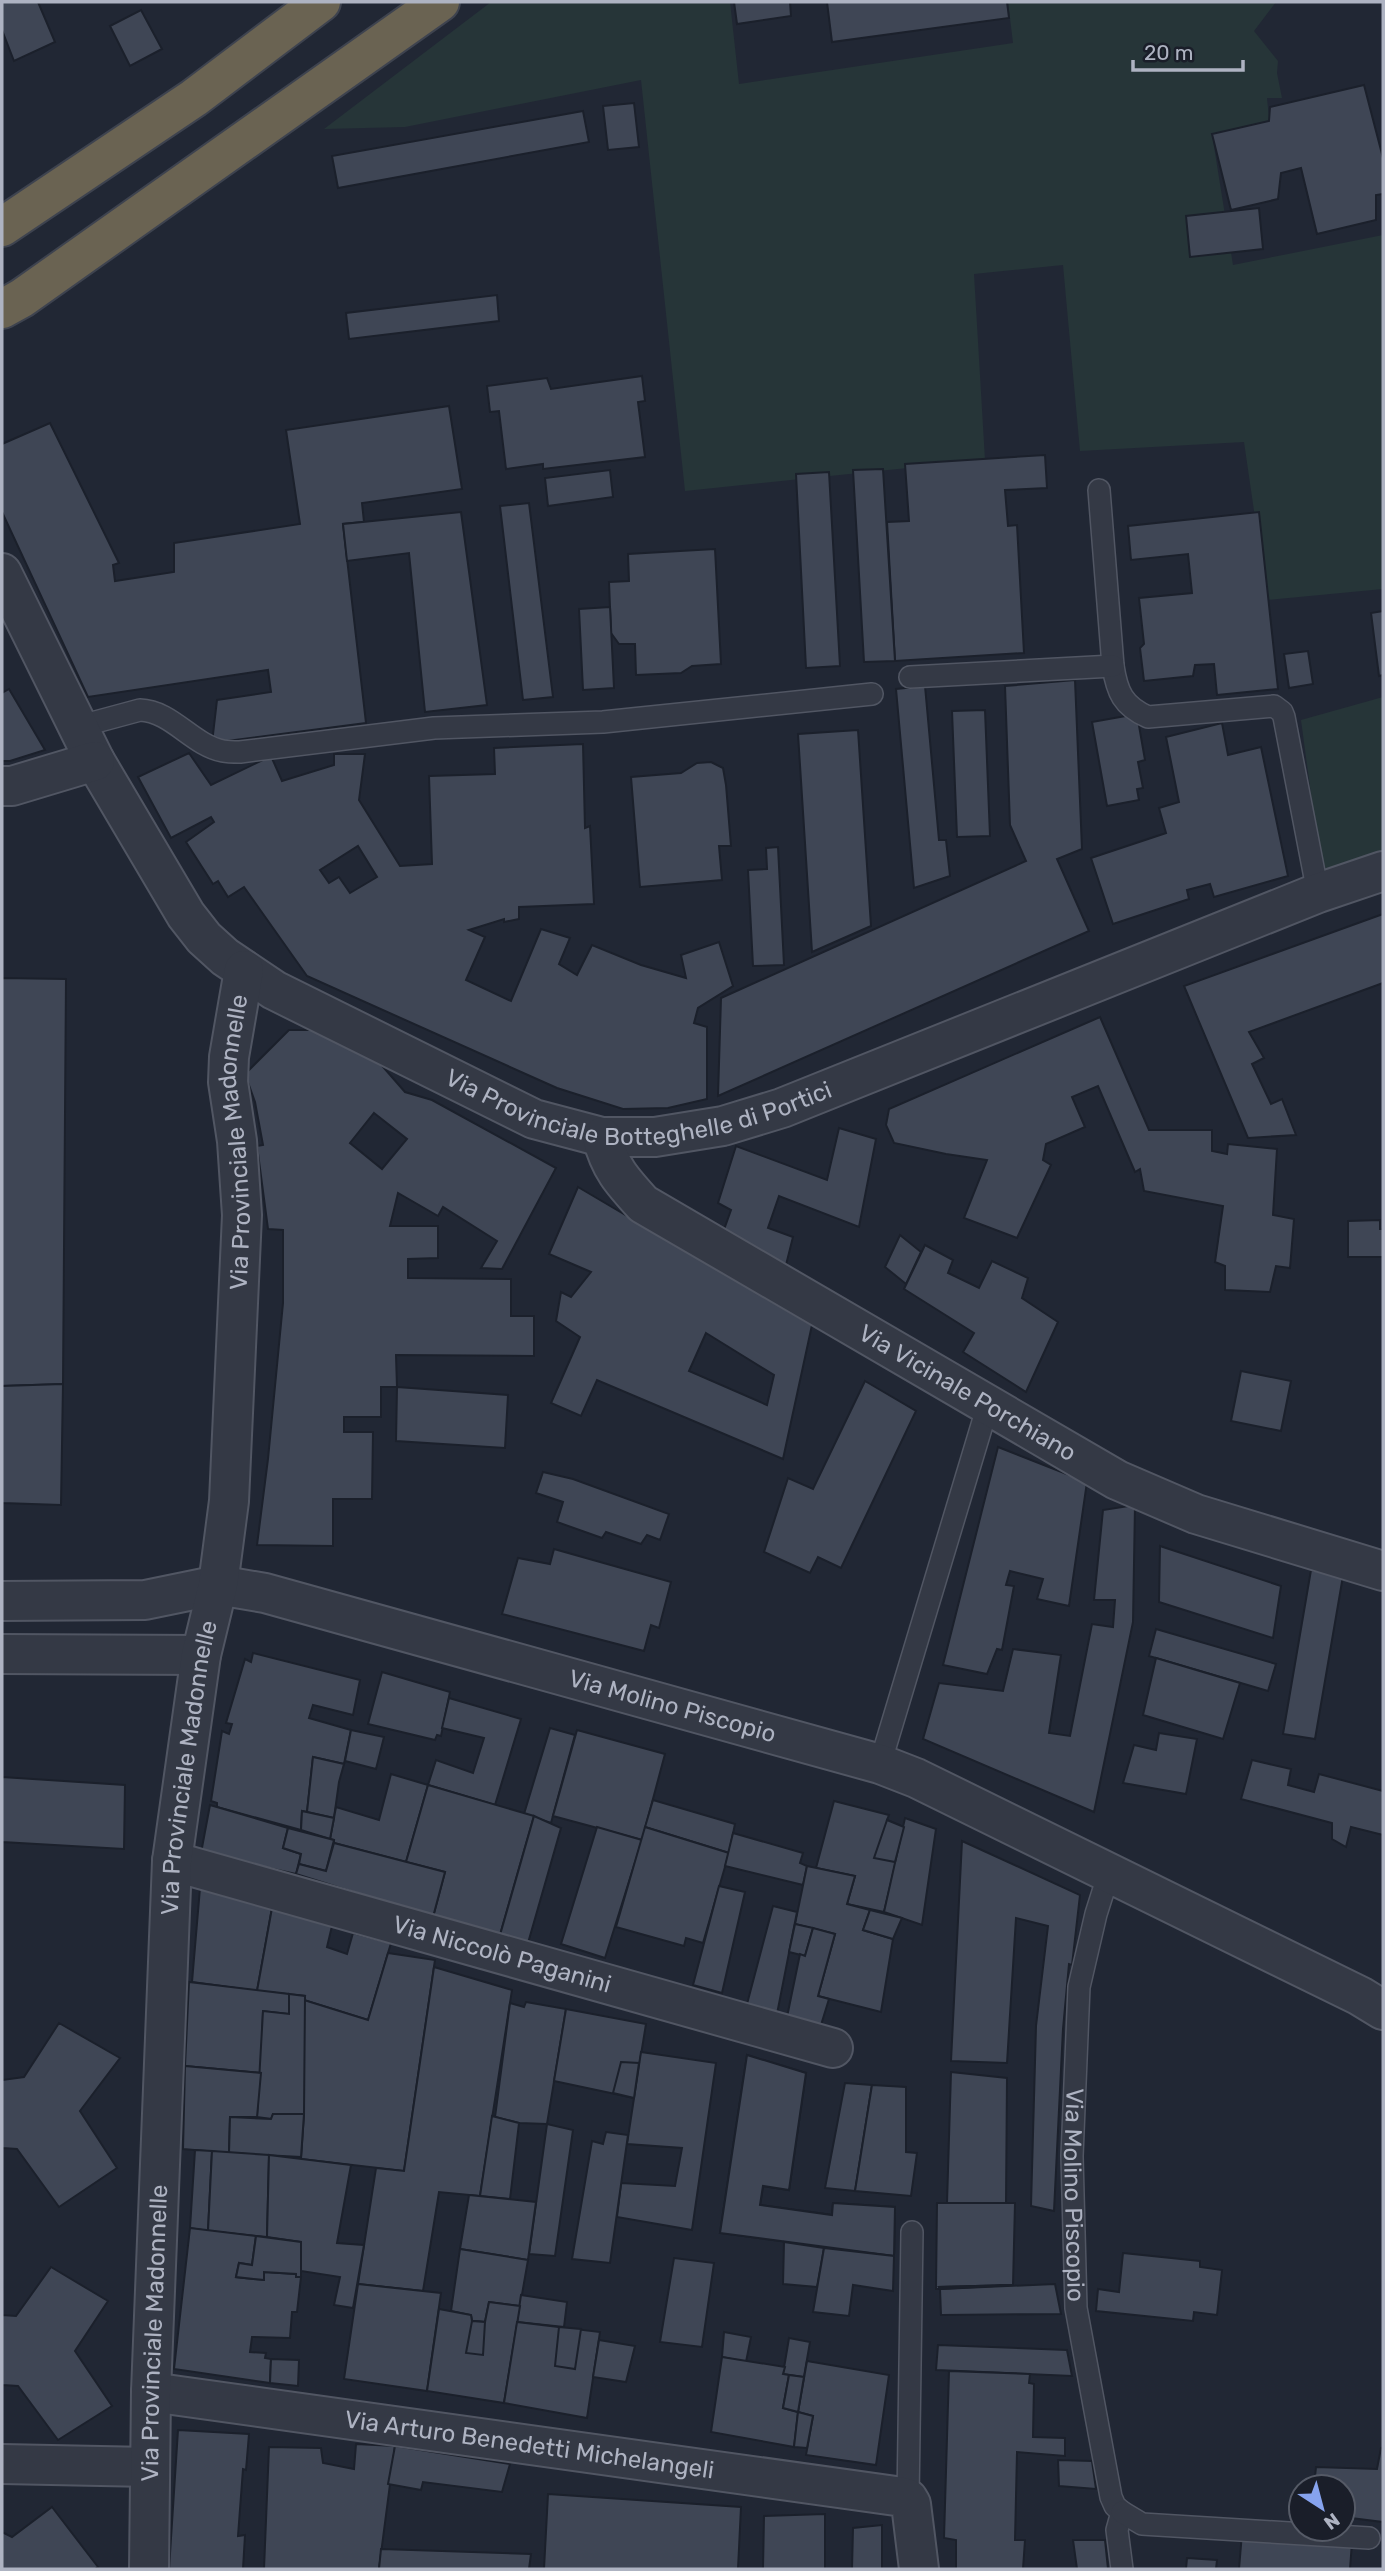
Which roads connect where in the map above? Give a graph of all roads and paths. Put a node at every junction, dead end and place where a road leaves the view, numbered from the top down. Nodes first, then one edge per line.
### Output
1 (321, 2) edge
2 (440, 2) edge
3 (2, 227) edge
4 (2, 309) edge
5 (1099, 490) dead end
6 (2, 573) edge
7 (1113, 666) junction
8 (910, 677) dead end
9 (872, 694) dead end
10 (78, 727) junction
11 (95, 761) junction
12 (2, 786) edge
13 (1383, 870) edge
14 (1318, 892) junction
15 (244, 970) junction
16 (602, 1137) junction
17 (988, 1405) junction
18 (1383, 1571) edge
19 (218, 1586) junction
20 (2, 1601) edge
21 (2, 1654) edge
22 (201, 1655) junction
23 (880, 1764) junction
24 (172, 1861) junction
25 (1109, 1873) junction
26 (1376, 2003) edge
27 (833, 2048) dead end
28 (912, 2232) dead end
29 (150, 2392) junction
30 (2, 2465) edge
31 (150, 2467) junction
32 (908, 2498) junction
33 (1122, 2512) junction
34 (1369, 2538) dead end
35 (149, 2569) edge
36 (919, 2569) edge
37 (1122, 2569) edge

1 - 3 highway
2 - 4 highway
5 - 7 lane
6 - 10 street, Via Provinciale Botteghelle di Portici
7 - 8 lane
7 - 14 lane
9 - 10 lane
10 - 11 street, Via Provinciale Botteghelle di Portici
11 - 12 street
11 - 15 street, Via Provinciale Botteghelle di Portici
13 - 14 street, Via Provinciale Botteghelle di Portici
14 - 16 street, Via Provinciale Botteghelle di Portici
15 - 16 street, Via Provinciale Botteghelle di Portici
15 - 19 street, Via Provinciale Madonnelle
16 - 17 street, Via Vicinale Porchiano
17 - 18 street, Via Vicinale Porchiano
17 - 23 lane
19 - 20 street, Via Molino Piscopio
19 - 22 street, Via Provinciale Madonnelle
19 - 23 street, Via Molino Piscopio
21 - 22 street
22 - 24 street, Via Provinciale Madonnelle
23 - 25 street, Via Molino Piscopio
24 - 27 street, Via Niccolò Paganini
24 - 29 street, Via Provinciale Madonnelle
25 - 26 street, Via Molino Piscopio
25 - 33 lane, Via Molino Piscopio
28 - 32 lane
29 - 31 street, Via Provinciale Madonnelle
29 - 32 street, Via Arturo Benedetti Michelangeli
30 - 31 street
31 - 35 street, Via Provinciale Madonnelle
32 - 36 street
33 - 34 lane
33 - 37 lane, Via Molino Piscopio

